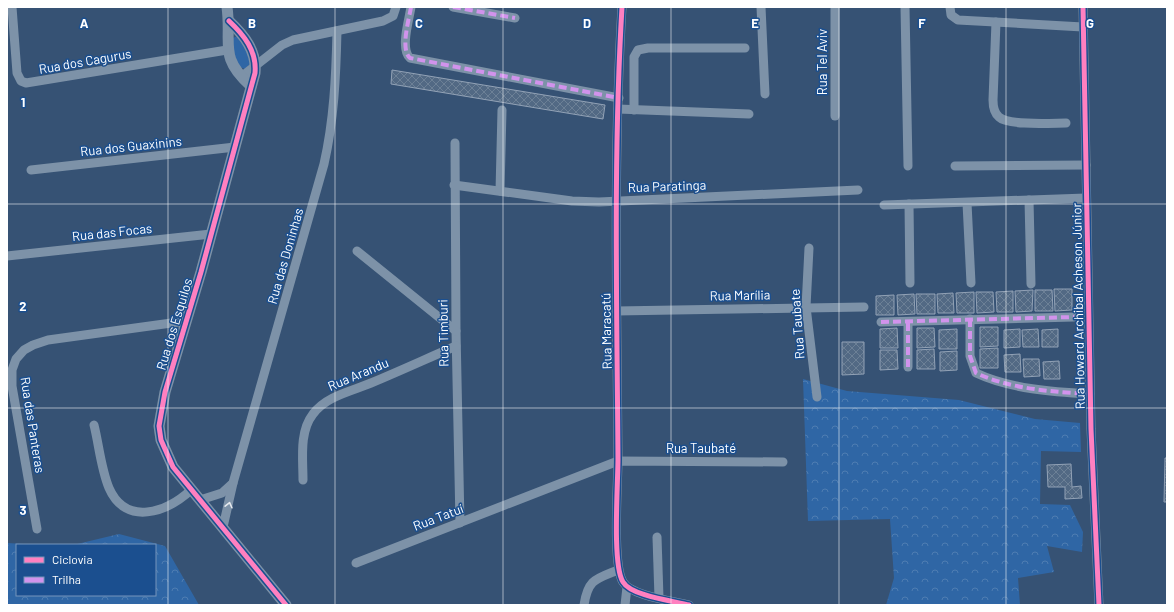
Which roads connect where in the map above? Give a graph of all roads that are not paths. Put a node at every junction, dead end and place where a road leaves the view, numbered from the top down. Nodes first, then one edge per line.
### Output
1 (12, 7) edge
2 (227, 7) edge
3 (396, 7) edge
4 (411, 7) edge
5 (452, 7) edge
6 (622, 7) edge
7 (761, 7) edge
8 (835, 7) edge
9 (905, 7) edge
10 (950, 7) edge
11 (1083, 7) edge
12 (515, 18) dead end
13 (229, 21) junction
14 (996, 22) junction
15 (1083, 27) junction
16 (337, 31) junction
17 (11, 46) edge
18 (745, 48) dead end
19 (227, 50) junction
20 (256, 67) junction
21 (241, 77) junction
22 (251, 86) junction
23 (765, 94) dead end
24 (619, 98) junction
25 (618, 109) junction
26 (502, 110) dead end
27 (634, 110) junction
28 (749, 114) dead end
29 (835, 116) dead end
30 (1066, 123) dead end
31 (455, 143) dead end
32 (235, 147) junction
33 (1086, 165) junction
34 (908, 166) dead end
35 (955, 166) dead end
36 (30, 170) dead end
37 (454, 185) junction
38 (858, 190) dead end
39 (500, 191) junction
40 (1086, 198) junction
41 (1029, 200) junction
42 (616, 201) junction
43 (967, 203) junction
44 (909, 204) junction
45 (884, 205) dead end
46 (211, 234) junction
47 (809, 248) dead end
48 (356, 251) dead end
49 (11, 256) edge
50 (910, 283) dead end
51 (971, 283) dead end
52 (1031, 284) dead end
53 (806, 307) junction
54 (864, 307) dead end
55 (616, 311) junction
56 (1074, 317) dead end
57 (970, 320) junction
58 (186, 321) junction
59 (881, 322) dead end
60 (908, 322) junction
61 (456, 331) junction
62 (456, 346) junction
63 (908, 367) dead end
64 (1090, 394) junction
65 (817, 397) dead end
66 (94, 425) dead end
67 (618, 461) junction
68 (783, 462) dead end
69 (303, 480) dead end
70 (234, 483) junction
71 (191, 490) junction
72 (200, 500) junction
73 (460, 523) junction
74 (223, 527) junction
75 (37, 530) dead end
76 (657, 537) dead end
77 (356, 563) dead end
78 (618, 570) junction
79 (627, 587) junction
80 (659, 598) junction
81 (286, 605) edge
82 (584, 605) edge
83 (625, 605) edge
84 (689, 605) edge
85 (1099, 605) edge

1 - 17 street, Rua dos Cagurus
2 - 13 street
3 - 16 street
4 - 24 street
5 - 12 street
6 - 24 street, Rua Maracatú
7 - 23 street
8 - 29 street, Rua Tel Aviv
9 - 34 street
10 - 14 street
11 - 15 street, Rua Howard Archibal Acheson Júnior
13 - 19 street
13 - 20 street
14 - 15 street
14 - 30 street
15 - 33 street, Rua Howard Archibal Acheson Júnior
16 - 20 street
16 - 70 street, Rua das Doninhas
17 - 19 street, Rua dos Cagurus
18 - 27 street
19 - 21 street
20 - 21 street
20 - 22 street, Rua dos Esquilos
21 - 22 street
22 - 32 street, Rua dos Esquilos
24 - 25 street, Rua Maracatú
25 - 27 street
25 - 42 street, Rua Maracatú
26 - 39 street
27 - 28 street
31 - 37 street, Rua Timburi
32 - 36 street, Rua dos Guaxinins
32 - 46 street, Rua dos Esquilos
33 - 35 street
33 - 40 street, Rua Howard Archibal Acheson Júnior
37 - 39 street, Rua Paratinga
37 - 61 street, Rua Timburi
38 - 42 street, Rua Paratinga
39 - 42 street, Rua Paratinga
40 - 41 street
40 - 64 street, Rua Howard Archibal Acheson Júnior
41 - 43 street
41 - 52 street
42 - 55 street, Rua Maracatú
43 - 44 street
43 - 51 street
44 - 45 street
44 - 50 street
46 - 49 street, Rua das Focas
46 - 58 street, Rua dos Esquilos
47 - 53 street, Rua Taubate
48 - 61 street
53 - 54 street, Rua Marília
53 - 55 street, Rua Marília
53 - 65 street, Rua Taubate
55 - 67 street, Rua Maracatú
56 - 57 street
57 - 60 street
57 - 64 street
58 - 71 street, Rua dos Esquilos
58 - 75 street, Rua das Panteras
59 - 60 street
60 - 63 street
61 - 62 street, Rua Timburi
62 - 69 street, Rua Arandu
62 - 73 street, Rua Timburi
64 - 85 street, Rua Howard Archibal Acheson Júnior
66 - 71 street
67 - 68 street, Rua Taubaté
67 - 73 street, Rua Tatuí
67 - 78 street, Rua Maracatú
70 - 72 street
74 -> 70 street, Rua das Doninhas
71 - 72 street, Rua dos Esquilos
72 - 74 street, Rua dos Esquilos
73 - 77 street, Rua Tatuí
74 - 81 street, Rua dos Esquilos
76 - 80 street
78 - 79 street, Rua Maracatú
78 - 82 street
79 - 80 street
79 - 83 street
80 - 84 street

